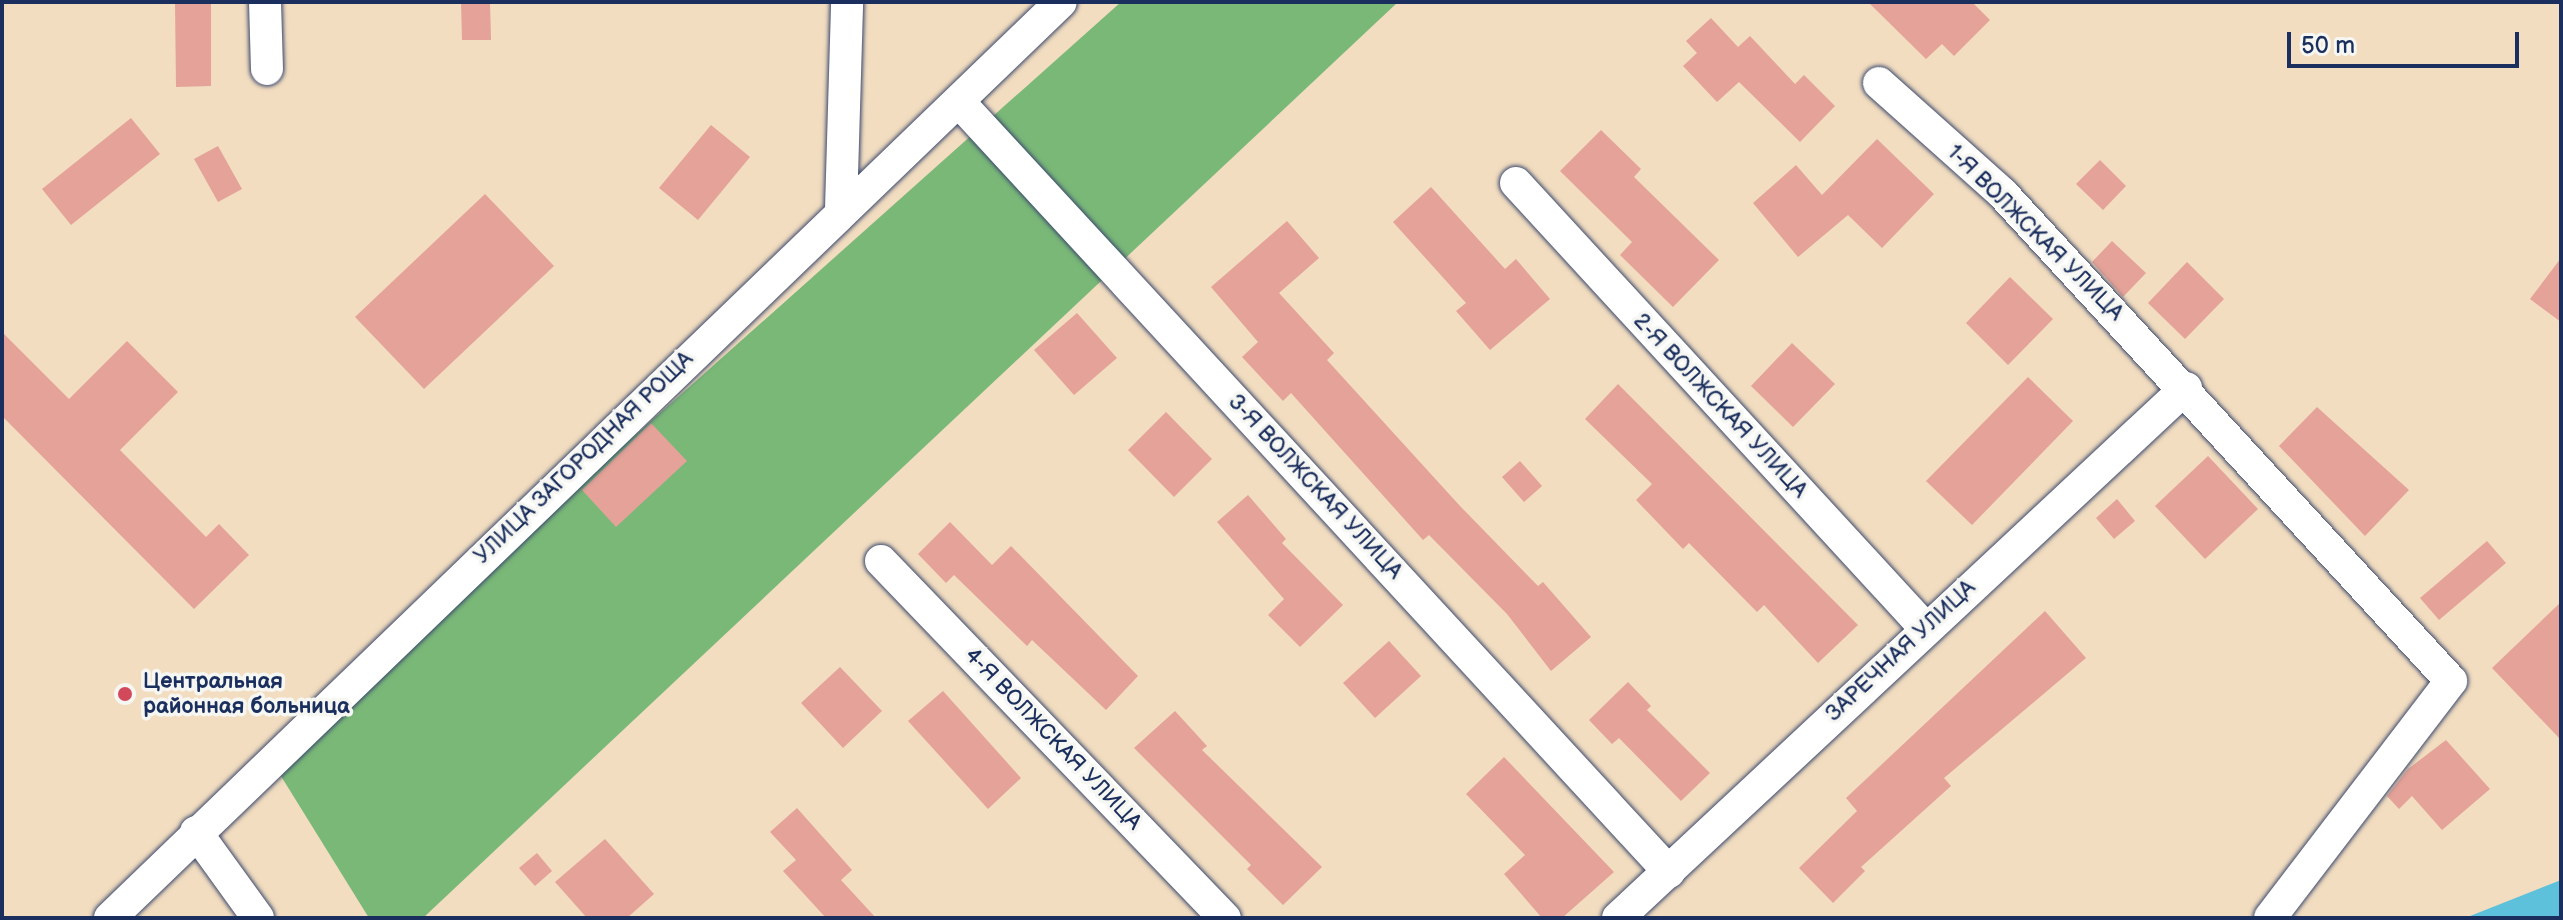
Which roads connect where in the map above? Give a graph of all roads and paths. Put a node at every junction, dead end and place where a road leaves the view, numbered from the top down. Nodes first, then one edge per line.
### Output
1 (265, 2) edge
2 (847, 2) edge
3 (1061, 2) edge
4 (267, 69) dead end
5 (1879, 83) dead end
6 (960, 103) junction
7 (1516, 183) dead end
8 (841, 209) junction
9 (2186, 388) junction
10 (881, 561) dead end
11 (1925, 628) junction
12 (196, 832) junction
13 (1669, 872) junction
14 (110, 918) edge
15 (258, 918) edge
16 (1225, 918) edge
17 (1618, 918) edge
18 (2270, 918) edge

1 - 4 street
2 - 8 street
3 - 6 street, УЛИЦА ЗАГОРОДНАЯ РОЩА
5 - 9 street, 1-Я ВОЛЖСКАЯ УЛИЦА
6 - 8 street, УЛИЦА ЗАГОРОДНАЯ РОЩА
6 - 13 street, 3-Я ВОЛЖСКАЯ УЛИЦА
7 - 11 street, 2-Я ВОЛЖСКАЯ УЛИЦА
8 - 12 street, УЛИЦА ЗАГОРОДНАЯ РОЩА
9 - 11 street, ЗАРЕЧНАЯ УЛИЦА
9 - 18 street, 1-Я ВОЛЖСКАЯ УЛИЦА
10 - 16 street, 4-Я ВОЛЖСКАЯ УЛИЦА
11 - 13 street, ЗАРЕЧНАЯ УЛИЦА
12 - 14 street, УЛИЦА ЗАГОРОДНАЯ РОЩА
12 - 15 street
13 - 17 street, ЗАРЕЧНАЯ УЛИЦА

